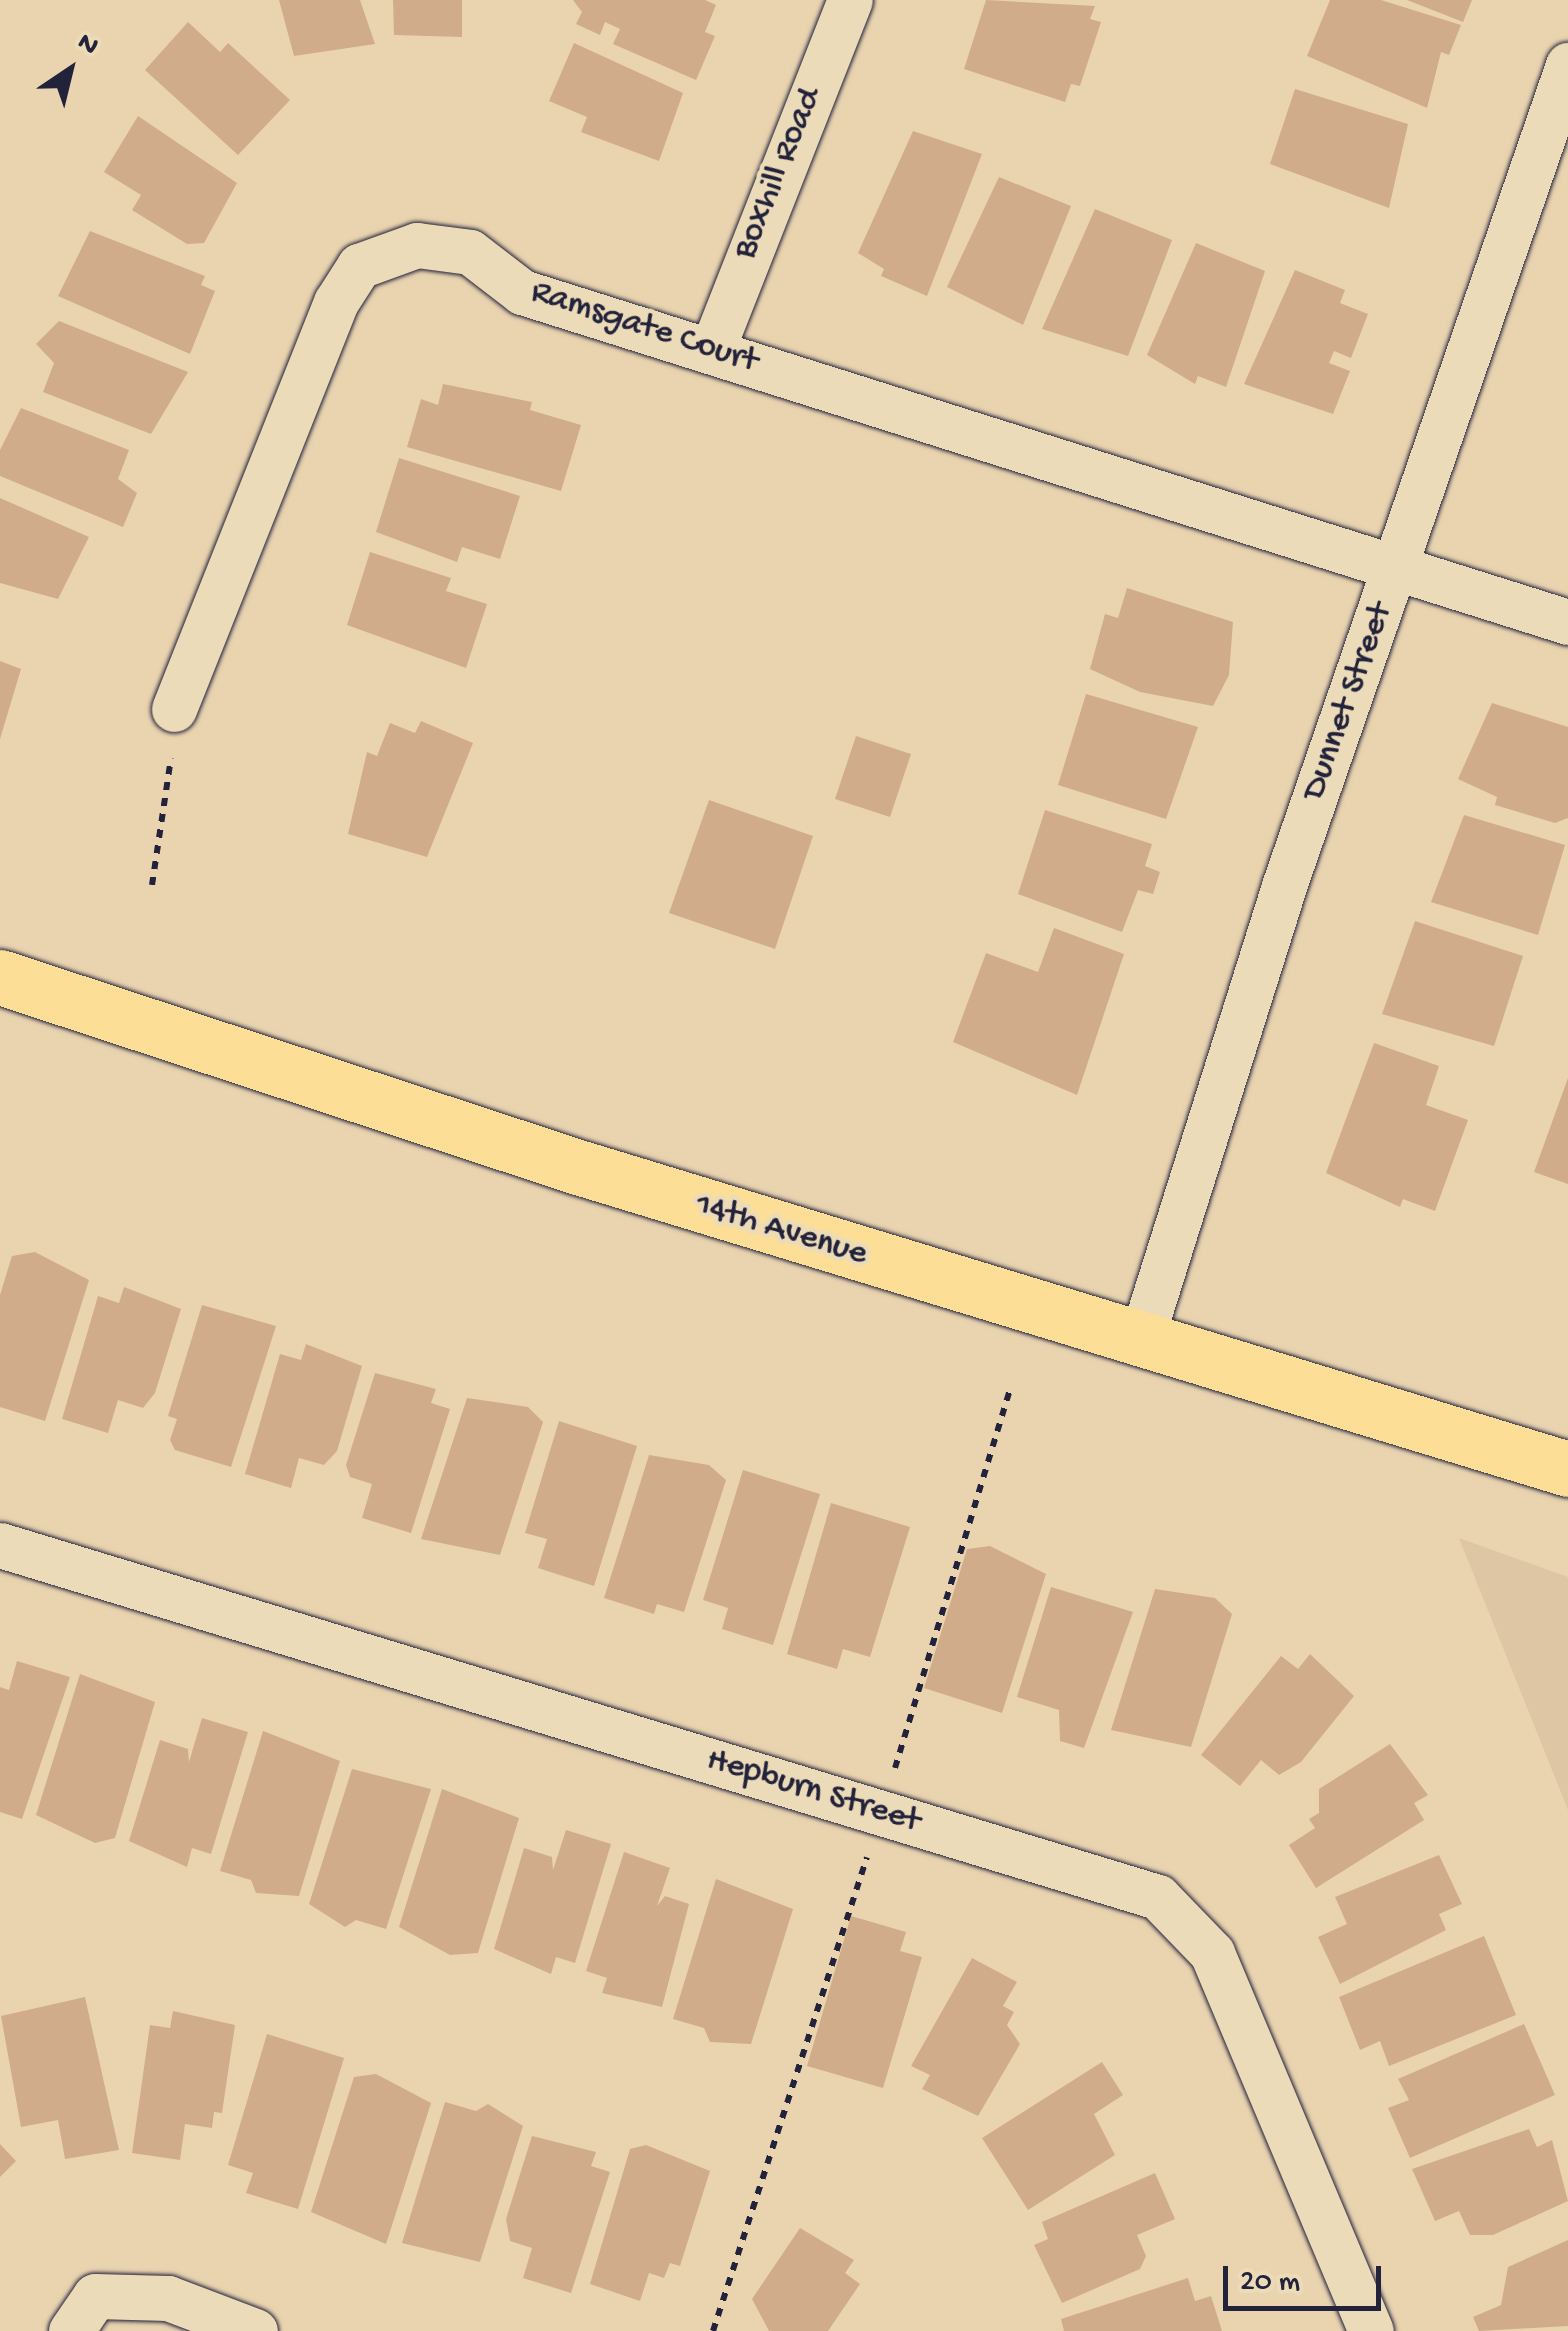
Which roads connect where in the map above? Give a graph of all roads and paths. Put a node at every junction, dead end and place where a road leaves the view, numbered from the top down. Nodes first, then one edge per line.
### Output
1 (850, 0) edge
2 (1568, 65) edge
3 (712, 350) junction
4 (1396, 569) junction
5 (1568, 622) edge
6 (174, 709) joint
7 (152, 885) dead end
8 (0, 977) edge
9 (1140, 1343) junction
10 (1568, 1469) edge
11 (0, 1545) edge
12 (71, 2331) edge
13 (256, 2331) edge
14 (1371, 2331) edge

1 - 3 street, Boxhill Road
2 - 4 street, Dunnet Street
3 - 4 street, Ramsgate Court
3 - 6 street, Ramsgate Court
4 - 5 street, Ramsgate Court
4 - 9 street, Dunnet Street
6 - 7 path
8 - 9 main road, 14th Avenue
9 - 10 main road, 14th Avenue
11 - 14 street, Hepburn Street
12 - 13 street

